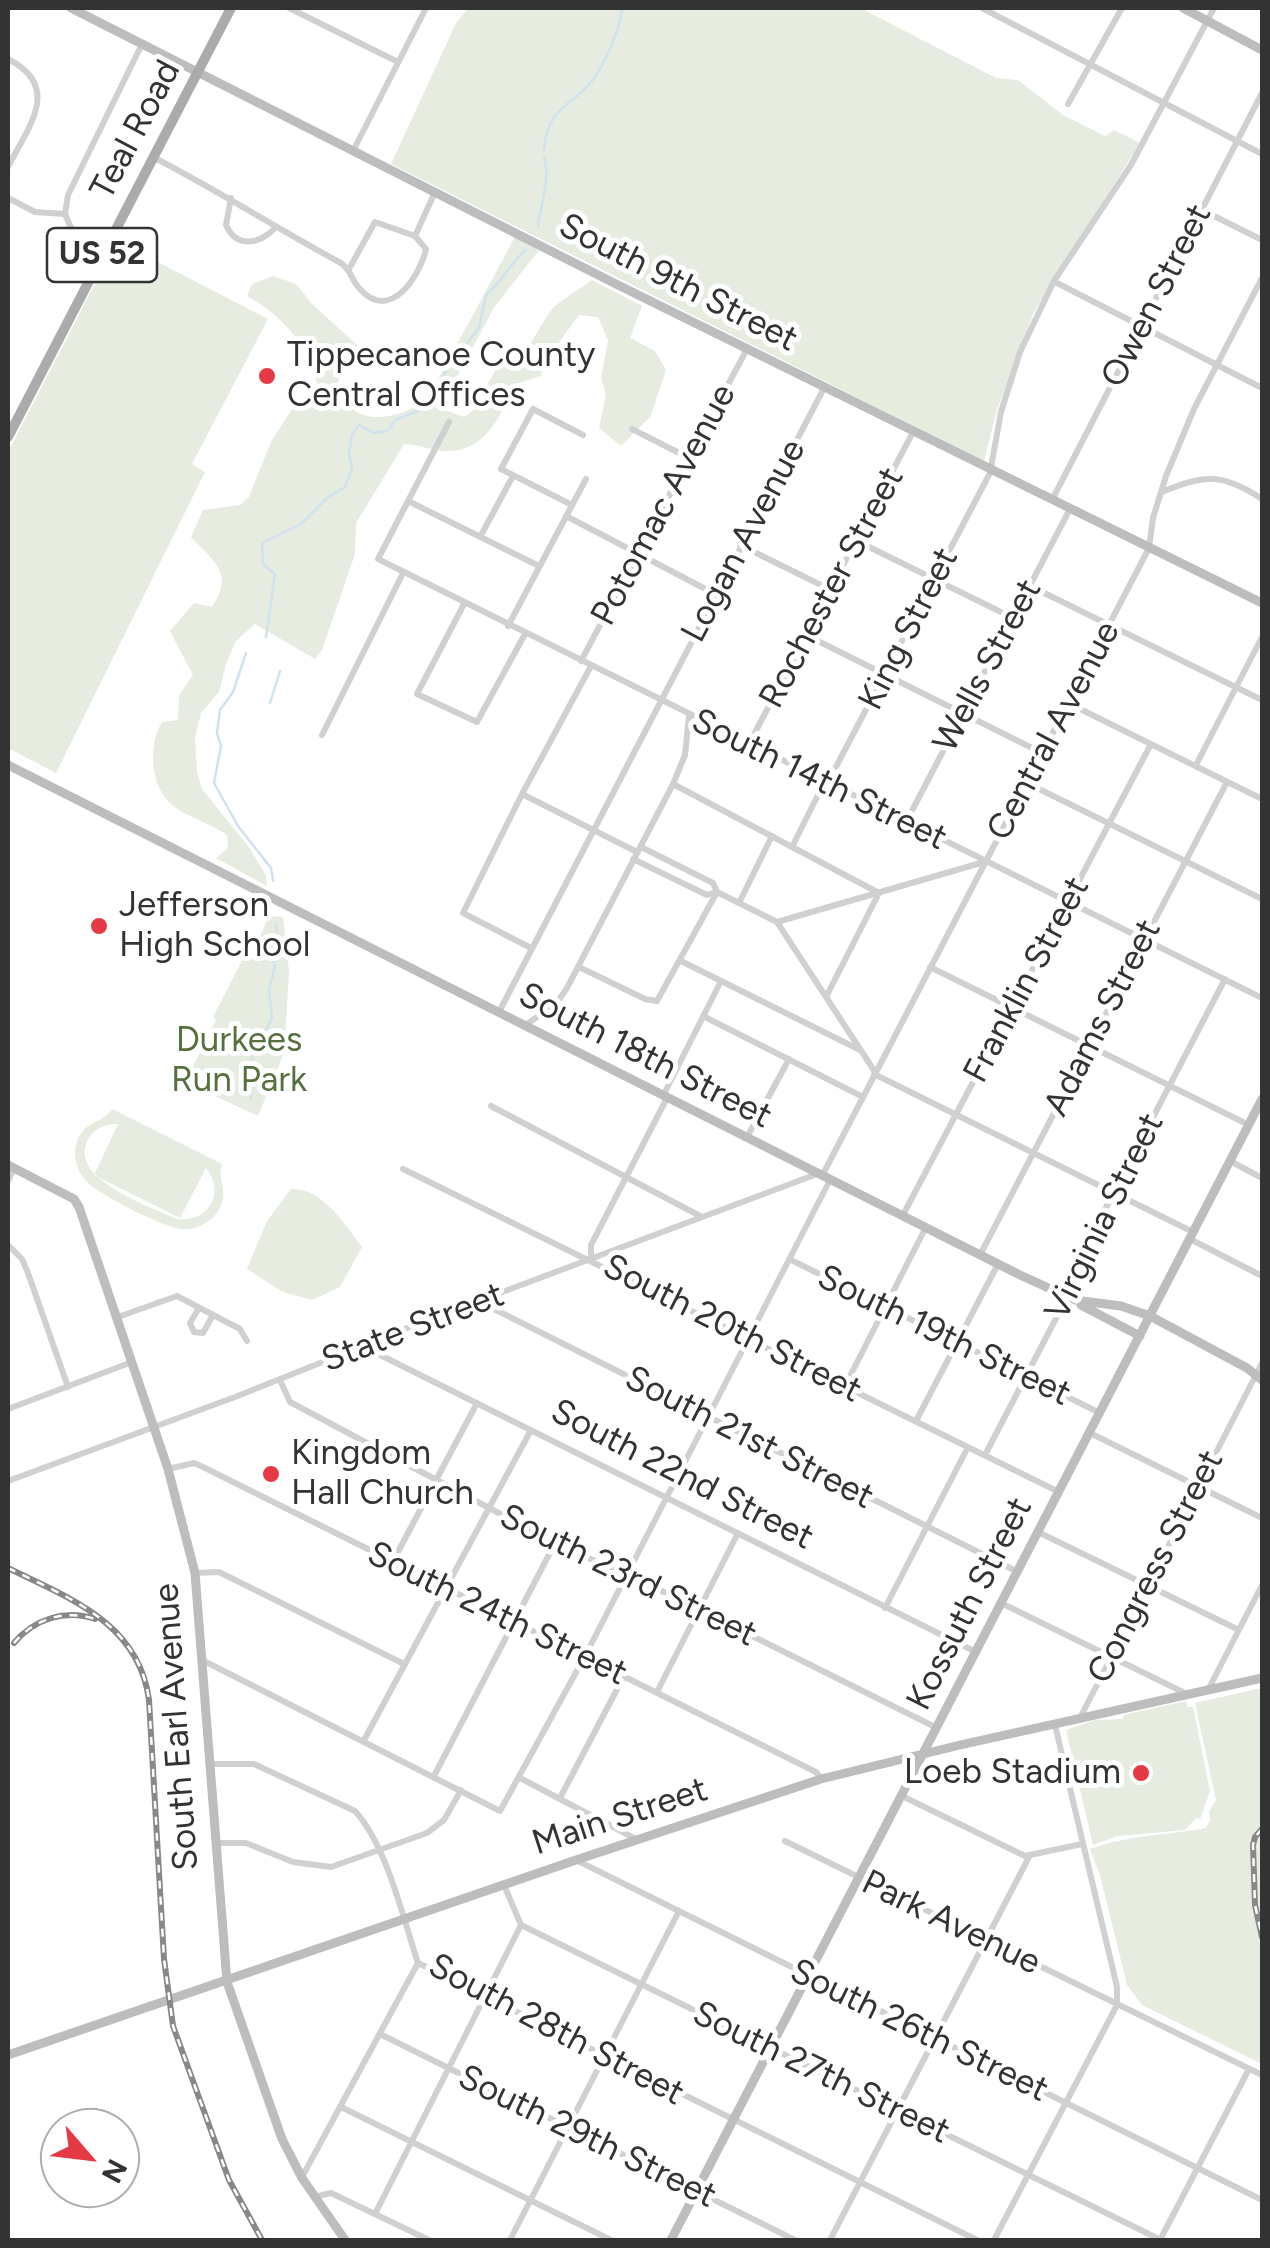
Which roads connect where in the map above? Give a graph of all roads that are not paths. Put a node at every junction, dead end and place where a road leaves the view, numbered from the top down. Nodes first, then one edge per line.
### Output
1 (72, 8) edge
2 (231, 8) edge
3 (289, 8) edge
4 (426, 8) edge
5 (982, 8) edge
6 (1122, 8) edge
7 (1183, 8) edge
8 (1214, 8) edge
9 (1208, 21) junction
10 (142, 44) junction
11 (1262, 50) edge
12 (8, 59) edge
13 (398, 62) junction
14 (1089, 65) junction
15 (198, 72) junction
16 (1262, 93) edge
17 (1068, 104) dead end
18 (1163, 104) junction
19 (1237, 142) junction
20 (352, 151) junction
21 (1262, 154) edge
22 (153, 157) junction
23 (8, 167) edge
24 (435, 192) junction
25 (8, 198) edge
26 (231, 198) junction
27 (1202, 210) junction
28 (65, 214) junction
29 (275, 228) junction
30 (415, 236) junction
31 (1262, 240) edge
32 (105, 248) junction
33 (349, 269) junction
34 (1262, 278) edge
35 (1054, 282) junction
36 (1141, 327) junction
37 (747, 349) junction
38 (1216, 366) junction
39 (824, 388) junction
40 (1262, 388) edge
41 (450, 422) dead end
42 (632, 429) dead end
43 (913, 432) junction
44 (583, 435) dead end
45 (8, 437) edge
46 (687, 457) junction
47 (989, 471) junction
48 (513, 476) junction
49 (586, 478) dead end
50 (1262, 488) edge
51 (1162, 492) junction
52 (1251, 492) junction
53 (1262, 499) edge
54 (1052, 500) junction
55 (408, 502) junction
56 (572, 506) junction
57 (1070, 509) junction
58 (566, 516) junction
59 (480, 537) junction
60 (857, 541) junction
61 (740, 546) junction
62 (1148, 548) junction
63 (637, 552) junction
64 (539, 566) junction
65 (403, 573) junction
66 (935, 578) junction
67 (1030, 586) junction
68 (831, 590) junction
69 (715, 594) junction
70 (464, 604) junction
71 (1262, 604) edge
72 (1013, 618) junction
73 (1110, 625) junction
74 (508, 626) junction
75 (525, 634) junction
76 (808, 636) junction
77 (1262, 638) edge
78 (581, 661) junction
79 (592, 666) junction
80 (885, 676) junction
81 (1237, 687) junction
82 (1262, 700) edge
83 (660, 701) junction
84 (1068, 703) junction
85 (963, 714) junction
86 (690, 716) junction
87 (322, 734) dead end
88 (750, 744) junction
89 (1151, 744) junction
90 (1042, 753) junction
91 (8, 764) edge
92 (1195, 765) junction
93 (1227, 782) junction
94 (1026, 783) junction
95 (673, 784) junction
96 (826, 784) junction
97 (522, 794) junction
98 (1262, 799) edge
99 (906, 822) junction
100 (1109, 824) junction
101 (593, 830) junction
102 (772, 836) junction
103 (792, 846) junction
104 (637, 852) junction
105 (985, 862) junction
106 (1184, 862) junction
107 (717, 892) junction
108 (879, 893) junction
109 (1262, 900) edge
110 (1068, 902) junction
111 (739, 904) junction
112 (777, 922) junction
113 (1144, 940) junction
114 (532, 948) junction
115 (681, 962) junction
116 (930, 966) junction
117 (579, 967) junction
118 (1225, 979) junction
119 (721, 982) junction
120 (826, 997) junction
121 (1262, 998) edge
122 (1010, 1008) junction
123 (498, 1014) junction
124 (703, 1016) junction
125 (524, 1026) junction
126 (1088, 1046) junction
127 (860, 1050) junction
128 (789, 1059) junction
129 (874, 1073) junction
130 (1169, 1086) junction
131 (665, 1097) junction
132 (863, 1097) junction
133 (1262, 1099) edge
134 (491, 1106) dead end
135 (956, 1114) junction
136 (1249, 1126) junction
137 (747, 1138) junction
138 (1034, 1153) junction
139 (1230, 1162) junction
140 (11, 1167) edge
141 (403, 1169) dead end
142 (823, 1176) junction
143 (626, 1178) junction
144 (1262, 1178) edge
145 (8, 1182) edge
146 (1114, 1193) junction
147 (903, 1216) junction
148 (703, 1218) junction
149 (926, 1228) junction
150 (1192, 1236) junction
151 (8, 1245) edge
152 (980, 1255) junction
153 (789, 1259) junction
154 (593, 1260) junction
155 (998, 1264) junction
156 (1262, 1276) edge
157 (1063, 1295) junction
158 (1075, 1300) junction
159 (480, 1302) junction
160 (886, 1306) junction
161 (199, 1308) junction
162 (213, 1315) junction
163 (1150, 1316) junction
164 (118, 1317) junction
165 (1140, 1336) junction
166 (748, 1338) junction
167 (246, 1341) dead end
168 (956, 1342) junction
169 (364, 1346) junction
170 (132, 1362) junction
171 (1262, 1363) edge
172 (1026, 1376) junction
173 (1259, 1377) edge
174 (280, 1380) junction
175 (68, 1386) junction
176 (845, 1386) junction
177 (477, 1403) junction
178 (8, 1409) edge
179 (1100, 1413) junction
180 (707, 1418) junction
181 (916, 1421) junction
182 (154, 1428) junction
183 (531, 1430) junction
184 (1090, 1433) junction
185 (968, 1447) junction
186 (985, 1455) junction
187 (168, 1468) junction
188 (435, 1480) junction
189 (8, 1481) edge
190 (1198, 1486) junction
191 (1059, 1492) junction
192 (666, 1498) junction
193 (487, 1507) junction
194 (1262, 1518) edge
195 (926, 1528) junction
196 (1038, 1532) junction
197 (738, 1533) junction
198 (555, 1543) junction
199 (392, 1562) junction
200 (1018, 1572) junction
201 (195, 1573) junction
202 (626, 1576) junction
203 (1262, 1584) edge
204 (1147, 1585) junction
205 (444, 1589) junction
206 (1001, 1604) junction
207 (885, 1608) junction
208 (698, 1610) junction
209 (514, 1621) junction
210 (1239, 1630) junction
211 (976, 1652) junction
212 (584, 1656) junction
213 (1110, 1656) junction
214 (204, 1660) junction
215 (404, 1664) junction
216 (624, 1676) junction
217 (1262, 1678) edge
218 (1208, 1690) junction
219 (657, 1692) junction
220 (1188, 1695) junction
221 (1080, 1718) junction
222 (1055, 1724) junction
223 (937, 1728) junction
224 (363, 1742) junction
225 (922, 1755) junction
226 (210, 1764) junction
227 (434, 1776) junction
228 (520, 1778) junction
229 (821, 1780) junction
230 (461, 1790) junction
231 (902, 1796) junction
232 (560, 1798) junction
233 (637, 1839) junction
234 (784, 1841) dead end
235 (215, 1843) junction
236 (1082, 1844) junction
237 (379, 1851) junction
238 (1030, 1858) junction
239 (576, 1860) junction
240 (859, 1878) junction
241 (504, 1885) junction
242 (679, 1911) junction
243 (403, 1920) junction
244 (521, 1925) junction
245 (986, 1941) junction
246 (418, 1963) junction
247 (808, 1976) junction
248 (227, 1982) junction
249 (640, 1985) junction
250 (486, 1997) junction
251 (1120, 2006) junction
252 (380, 2034) junction
253 (935, 2038) junction
254 (770, 2047) junction
255 (8, 2055) edge
256 (604, 2055) junction
257 (449, 2068) junction
258 (1248, 2068) junction
259 (1262, 2076) edge
260 (1066, 2104) junction
261 (340, 2108) junction
262 (897, 2111) junction
263 (733, 2122) junction
264 (569, 2128) junction
265 (411, 2142) junction
266 (1198, 2168) junction
267 (1028, 2175) junction
268 (302, 2178) junction
269 (860, 2182) junction
270 (697, 2191) junction
271 (314, 2197) junction
272 (530, 2200) junction
273 (1262, 2200) edge
274 (375, 2214) junction
275 (345, 2240) edge
276 (428, 2240) edge
277 (510, 2240) edge
278 (610, 2240) edge
279 (672, 2240) edge
280 (795, 2240) edge
281 (830, 2240) edge
282 (977, 2240) edge
283 (994, 2240) edge
284 (1161, 2240) edge

1 - 10 street, South 9th Street
2 - 15 main road, Teal Road / US 52
3 - 13 street
4 - 13 street
5 - 14 street
6 - 14 street
7 - 9 street
8 - 9 street, King Street
9 - 11 street
9 - 18 street, King Street
10 - 15 street, South 9th Street
10 - 28 street
12 - 23 street
13 - 20 street
14 - 17 street
14 - 18 street
15 - 20 street, South 9th Street
15 - 22 main road, Teal Road / US 52
16 - 19 street, Owen Street
18 - 19 street
18 - 35 street, King Street
19 - 21 street
19 - 27 street, Owen Street
20 - 24 street, South 9th Street
22 - 26 street
22 - 32 main road, Teal Road / US 52
24 - 30 street
24 - 37 street, South 9th Street
25 - 28 street
26 - 29 street
26 - 29 street
27 - 31 street
27 - 36 street, Owen Street
28 - 32 street
29 - 33 street
30 - 33 street
30 - 33 street
32 - 45 main road, Teal Road / US 52
34 - 38 street, Central Avenue
35 - 36 street
35 - 47 street, King Street
36 - 38 street
36 - 54 street, Owen Street
37 - 39 street, South 9th Street
37 - 46 street, Potomac Avenue
38 - 40 street
38 - 51 street, Central Avenue
39 - 43 street, South 9th Street
39 - 61 street, Logan Avenue
41 - 55 street
42 - 46 street
43 - 47 street, South 9th Street
43 - 60 street, Rochester Street
44 - 48 street
46 - 63 street, Potomac Avenue
47 - 54 street, South 9th Street
47 - 66 street, King Street
48 - 56 street
48 - 59 street
49 - 56 street
50 - 52 street
51 - 52 street
51 - 62 street, Central Avenue
52 - 53 street
54 - 57 street, South 9th Street
55 - 59 street
55 - 65 street, South 14th Street
56 - 58 street
57 - 62 street, South 9th Street
57 - 67 street, Wells Street
58 - 63 street
58 - 64 street
59 - 64 street
60 - 66 street
60 - 68 street, Rochester Street
61 - 68 street
61 - 69 street, Logan Avenue
62 - 71 street, South 9th Street
62 - 73 street, Central Avenue
63 - 69 street
63 - 78 street, Potomac Avenue
64 - 74 street
65 - 70 street, South 14th Street
65 - 87 street
66 - 72 street
66 - 80 street, King Street
67 - 72 street, Wells Street
67 - 73 street
68 - 76 street, Rochester Street
69 - 83 street, Logan Avenue
70 - 74 street, South 14th Street
70 - 75 street
72 - 85 street, Wells Street
73 - 81 street
73 - 84 street, Central Avenue
74 - 75 street, South 14th Street
75 - 78 street, South 14th Street
76 - 80 street
76 - 88 street, Rochester Street
77 - 81 street
78 - 79 street, South 14th Street
79 - 83 street, South 14th Street
79 - 97 street, Potomac Avenue
80 - 85 street
80 - 96 street, King Street
81 - 82 street
81 - 92 street
83 - 86 street, South 14th Street
83 - 101 street, Logan Avenue
84 - 89 street
84 - 90 street, Central Avenue
85 - 90 street
85 - 99 street, Wells Street
86 - 88 street, South 14th Street
86 - 95 street
88 - 96 street, South 14th Street
89 - 92 street
89 - 100 street, Franklin Street
90 - 94 street, Central Avenue
91 - 123 street, South 18th Street
92 - 93 street
93 - 98 street
93 - 106 street, Adams Street
94 - 100 street
94 - 105 street, Central Avenue
95 - 102 street
95 - 104 street
96 - 99 street, South 14th Street
96 - 103 street, King Street
97 - 101 street
97 - 114 street, Potomac Avenue
99 - 105 street, South 14th Street
100 - 106 street
100 - 110 street, Franklin Street
101 - 104 street
101 - 114 street, Logan Avenue
102 - 103 street
102 - 111 street
103 - 108 street
104 - 107 street
104 - 107 street
104 - 117 street
105 - 108 street
105 - 110 street, South 14th Street
105 - 116 street, Central Avenue
106 - 109 street
106 - 113 street, Adams Street
107 - 111 street
107 - 115 street
108 - 112 street
108 - 120 street
110 - 113 street, South 14th Street
110 - 122 street, Franklin Street
111 - 112 street
112 - 120 street
113 - 118 street, South 14th Street
113 - 126 street, Adams Street
114 - 123 street, Logan Avenue
115 - 117 street
115 - 119 street
116 - 122 street
116 - 129 street, Central Avenue
117 - 125 street
118 - 121 street, South 14th Street
118 - 130 street, Virginia Street
119 - 124 street
119 - 127 street
120 - 127 street
122 - 126 street
122 - 135 street, Franklin Street
123 - 125 street, South 18th Street
124 - 128 street
124 - 131 street
125 - 131 street, South 18th Street
126 - 130 street
126 - 138 street, Adams Street
127 - 129 street
128 - 132 street
128 - 137 street
129 - 132 street, Central Avenue
129 - 135 street
130 - 136 street
130 - 146 street, Virginia Street
131 - 137 street, South 18th Street
131 - 143 street
132 - 142 street, Central Avenue
133 - 136 street, Kossuth Street
134 - 143 street
135 - 138 street
135 - 147 street, Franklin Street
136 - 139 street, Kossuth Street
137 - 142 street, South 18th Street
138 - 146 street
138 - 152 street, Adams Street
139 - 144 street
139 - 150 street, Kossuth Street
140 - 145 street
140 - 164 street, South Earl Avenue
141 - 154 street, South 20th Street
142 - 147 street, South 18th Street
142 - 148 street, State Street
142 - 153 street, Central Avenue
143 - 148 street
143 - 154 street
146 - 150 street
146 - 157 street, Virginia Street
147 - 149 street, South 18th Street
148 - 154 street, State Street
149 - 152 street, South 18th Street
149 - 160 street
150 - 156 street
150 - 163 street, Kossuth Street
151 - 175 street
152 - 155 street, South 18th Street
153 - 160 street, South 19th Street
153 - 166 street, Central Avenue
154 - 159 street, State Street
154 - 166 street, South 20th Street
155 - 157 street, South 18th Street
155 - 168 street
157 - 158 street, South 18th Street
157 - 172 street, Virginia Street
158 - 163 street, South 18th Street
158 - 165 street
159 - 169 street, State Street
159 - 180 street, South 21st Street
160 - 168 street, South 19th Street
160 - 176 street
161 - 162 street
161 - 162 street
161 - 164 street
162 - 167 street
163 - 165 street, Kossuth Street
163 - 173 street, South 18th Street
164 - 170 street, South Earl Avenue
165 - 179 street, Kossuth Street
166 - 176 street, South 20th Street
166 - 180 street, Central Avenue
168 - 172 street, South 19th Street
168 - 181 street
169 - 174 street, State Street
169 - 177 street, South 22nd Street
170 - 175 street
170 - 182 street, South Earl Avenue
171 - 173 street, Congress Street
172 - 179 street, South 19th Street
172 - 186 street, Virginia Street
173 - 190 street, Congress Street
174 - 182 street, State Street
174 - 188 street, South 23rd Street
175 - 178 street
176 - 181 street, South 20th Street
177 - 183 street, South 22nd Street
177 - 188 street
179 - 184 street, Kossuth Street
180 - 192 street, Central Avenue
180 - 195 street, South 21st Street
181 - 185 street, South 20th Street
182 - 187 street, South Earl Avenue
182 - 189 street, State Street
183 - 192 street, South 22nd Street
183 - 193 street
184 - 190 street, South 19th Street
184 - 191 street, Kossuth Street
185 - 186 street, South 20th Street
185 - 195 street
186 - 191 street, South 20th Street
187 - 199 street, South 24th Street
187 - 201 street, South Earl Avenue
188 - 193 street, South 23rd Street
188 - 199 street
190 - 194 street, South 19th Street
190 - 204 street, Congress Street
191 - 196 street, Kossuth Street
192 - 197 street, South 22nd Street
192 - 202 street, Central Avenue
193 - 198 street, South 23rd Street
193 - 205 street
195 - 200 street, South 21st Street
195 - 207 street
196 - 200 street, Kossuth Street
196 - 204 street
197 - 207 street, South 22nd Street
197 - 208 street
198 - 202 street, South 23rd Street
198 - 209 street
199 - 205 street, South 24th Street
200 - 206 street, Kossuth Street
201 - 214 street, South Earl Avenue
201 - 215 street
202 - 208 street, South 23rd Street
202 - 212 street, Central Avenue
203 - 210 street
204 - 210 street
204 - 213 street, Congress Street
205 - 209 street, South 24th Street
205 - 215 street
206 - 211 street, Kossuth Street
206 - 213 street
207 - 211 street, South 22nd Street
208 - 219 street
208 - 223 street, South 23rd Street
209 - 212 street, South 24th Street
209 - 227 street
210 - 218 street
211 - 223 street, Kossuth Street
212 - 216 street, South 24th Street
212 - 228 street, Central Avenue
213 - 220 street
213 - 221 street, Congress Street
214 - 224 street
214 - 226 street, South Earl Avenue
215 - 224 street
216 - 219 street, South 24th Street
216 - 232 street
217 - 218 street, Main Street
218 - 220 street, Main Street
219 - 229 street, South 24th Street
220 - 221 street, Main Street
221 - 222 street, Main Street
222 - 225 street, Main Street
222 - 236 street
223 - 225 street, Kossuth Street
224 - 227 street
225 - 229 street, Main Street
225 - 231 street, Kossuth Street
226 - 235 street, South Earl Avenue
226 - 237 street, South 28th Street
227 - 230 street
228 - 230 street, Central Avenue
228 - 232 street
229 - 233 street, Main Street
230 - 237 street
231 - 238 street
231 - 240 street, Kossuth Street
232 - 233 street
233 - 239 street, Main Street
234 - 240 street, Park Avenue
235 - 237 street
235 - 248 street, South Earl Avenue
236 - 238 street
236 - 251 street
237 - 243 street, South 28th Street
238 - 245 street
239 - 241 street, Main Street
239 - 242 street, South 26th Street
240 - 245 street, Park Avenue
240 - 247 street, Kossuth Street
241 - 243 street, Main Street
241 - 244 street
242 - 247 street, South 26th Street
242 - 249 street
243 - 246 street, South 28th Street
243 - 248 street, Main Street
244 - 249 street, South 27th Street
244 - 250 street
245 - 251 street, Park Avenue
245 - 253 street
246 - 250 street, South 28th Street
246 - 252 street
247 - 253 street, South 26th Street
247 - 254 street, Kossuth Street
248 - 255 street, Main Street
248 - 268 street, South Earl Avenue
249 - 254 street, South 27th Street
249 - 256 street
250 - 256 street, South 28th Street
250 - 257 street
251 - 258 street, Park Avenue
251 - 260 street
252 - 257 street, South 29th Street
252 - 261 street
253 - 260 street, South 26th Street
253 - 262 street
254 - 262 street, South 27th Street
254 - 263 street, Kossuth Street
256 - 263 street, South 28th Street
256 - 264 street
257 - 264 street, South 29th Street
257 - 265 street
258 - 259 street, Park Avenue
258 - 266 street
260 - 266 street, South 26th Street
260 - 267 street
261 - 265 street
261 - 268 street
262 - 267 street, South 27th Street
262 - 269 street
263 - 269 street, South 28th Street
263 - 270 street, Kossuth Street
264 - 270 street, South 29th Street
264 - 272 street
265 - 272 street
265 - 274 street
266 - 273 street, South 26th Street
266 - 284 street
267 - 283 street
267 - 284 street, South 27th Street
268 - 271 street, South Earl Avenue
269 - 281 street
269 - 282 street, South 28th Street
270 - 279 street, Kossuth Street
270 - 280 street, South 29th Street
271 - 274 street
271 - 275 street, South Earl Avenue
272 - 277 street
272 - 278 street
274 - 276 street

